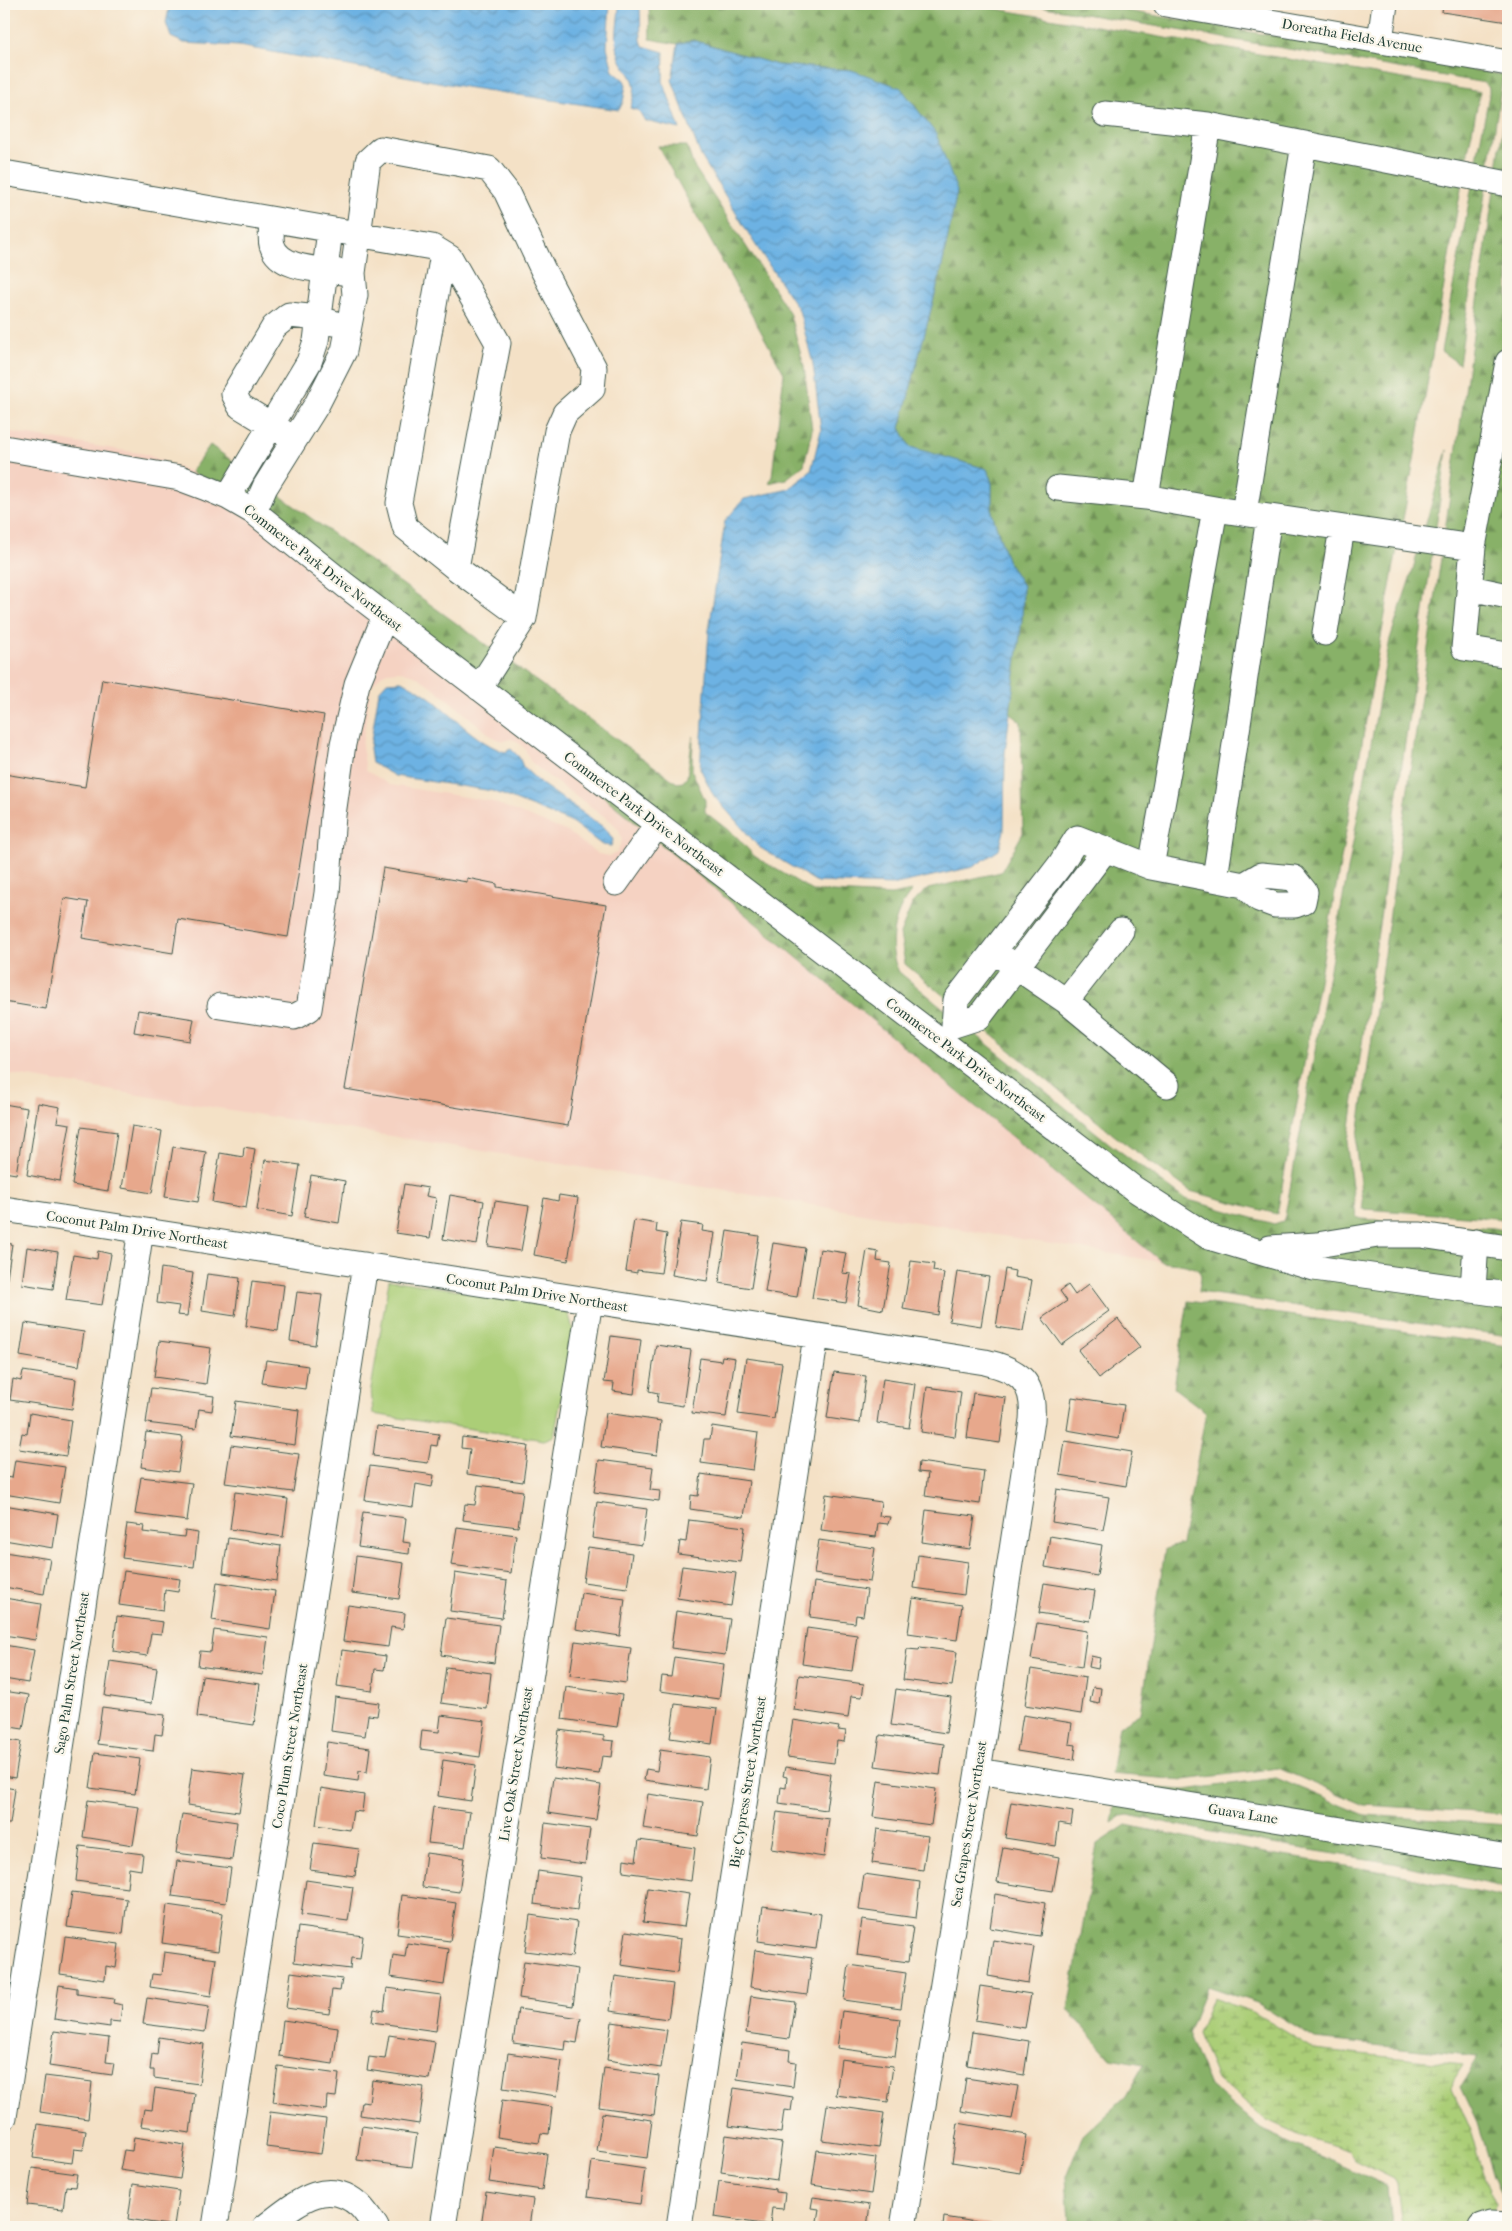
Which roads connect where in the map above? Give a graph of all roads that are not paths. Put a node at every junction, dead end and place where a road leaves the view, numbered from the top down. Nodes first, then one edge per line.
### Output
1 (1166, 4) edge
2 (1385, 4) edge
3 (1380, 40) junction
4 (1508, 63) edge
5 (1105, 114) dead end
6 (1208, 125) junction
7 (1304, 144) junction
8 (4, 174) edge
9 (1508, 184) edge
10 (272, 221) junction
11 (330, 230) junction
12 (357, 234) junction
13 (443, 254) junction
14 (325, 269) junction
15 (353, 273) junction
16 (319, 318) junction
17 (348, 327) junction
18 (1508, 362) edge
19 (273, 426) junction
20 (295, 439) junction
21 (4, 448) edge
22 (1058, 488) dead end
23 (228, 497) junction
24 (1146, 497) junction
25 (1215, 509) junction
26 (254, 512) junction
27 (1244, 514) junction
28 (1269, 517) junction
29 (1342, 528) junction
30 (1473, 547) junction
31 (456, 568) junction
32 (1470, 588) junction
33 (1508, 596) edge
34 (385, 616) junction
35 (524, 618) junction
36 (1325, 633) dead end
37 (1508, 655) edge
38 (479, 688) junction
39 (658, 824) junction
40 (1105, 850) junction
41 (1060, 865) junction
42 (1151, 867) junction
43 (1215, 878) junction
44 (1082, 881) junction
45 (616, 883) dead end
46 (1244, 885) dead end
47 (1020, 918) junction
48 (1121, 931) dead end
49 (1041, 933) junction
50 (994, 951) junction
51 (1016, 968) junction
52 (1066, 1001) junction
53 (220, 1006) dead end
54 (949, 1034) junction
55 (1166, 1085) dead end
56 (4, 1209) edge
57 (141, 1230) junction
58 (1476, 1242) junction
59 (1508, 1248) edge
60 (1255, 1249) junction
61 (365, 1265) junction
62 (1473, 1290) junction
63 (1508, 1295) edge
64 (590, 1301) junction
65 (816, 1336) junction
66 (1032, 1420) joint
67 (978, 1771) junction
68 (1508, 1857) edge
69 (4, 2117) edge
70 (1508, 2225) edge
71 (215, 2227) edge
72 (265, 2227) edge
73 (376, 2227) edge
74 (443, 2227) edge
75 (679, 2227) edge
76 (903, 2227) edge
77 (1481, 2227) edge

1 - 3 street, Doreatha Fields Avenue
2 - 3 street
3 - 4 street, Doreatha Fields Avenue
5 - 6 street
6 - 7 street
6 - 24 street
7 - 9 street
7 - 27 street
8 - 10 street
10 - 11 street
10 - 14 street
11 - 12 street
11 - 14 street
12 - 13 street
12 - 15 street
12 - 35 street
13 - 31 street
13 - 31 street
14 - 15 street
14 - 16 street
15 - 17 street
16 - 17 street
16 - 19 street
16 - 19 street
17 - 20 street
18 - 30 street
19 - 20 street
19 - 23 street
20 - 26 street
21 - 23 street, Commerce Park Drive Northeast
22 - 24 street
23 - 26 street, Commerce Park Drive Northeast
24 - 25 street
25 - 27 street
25 - 42 street
26 - 34 street, Commerce Park Drive Northeast
27 - 28 street
28 - 29 street
28 - 43 street
29 - 30 street
29 - 36 street
30 - 32 street
31 - 35 street
32 - 33 street
32 - 37 street
34 - 38 street, Commerce Park Drive Northeast
34 - 53 street
35 - 38 street
38 - 39 street, Commerce Park Drive Northeast
39 - 45 street
39 - 54 street, Commerce Park Drive Northeast
40 - 41 street
40 - 42 street
40 - 44 street
41 - 44 street
41 - 47 street
42 - 43 street
43 - 46 street
44 - 49 street
47 - 49 street
47 - 50 street
48 - 52 street
49 - 51 street
50 - 51 street
50 - 54 street
51 - 52 street
51 - 54 street
52 - 55 street
54 - 60 street, Commerce Park Drive Northeast
56 - 57 street, Coconut Palm Drive Northeast
57 - 61 street, Coconut Palm Drive Northeast
57 - 69 street, Sago Palm Street Northeast
58 - 59 street, Commerce Park Drive Northeast
58 - 60 street, Commerce Park Drive Northeast
58 - 62 street
60 - 62 street, Commerce Park Drive Northeast
61 - 64 street, Coconut Palm Drive Northeast
61 - 71 street, Coco Plum Street Northeast
62 - 63 street, Commerce Park Drive Northeast
64 - 65 street, Coconut Palm Drive Northeast
64 - 74 street, Live Oak Street Northeast
65 - 66 street, Coconut Palm Drive Northeast
65 - 75 street, Big Cypress Street Northeast
66 - 67 street, Sea Grapes Street Northeast
67 - 68 street, Guava Lane
67 - 76 street, Sea Grapes Street Northeast
70 - 77 street
72 - 73 street

